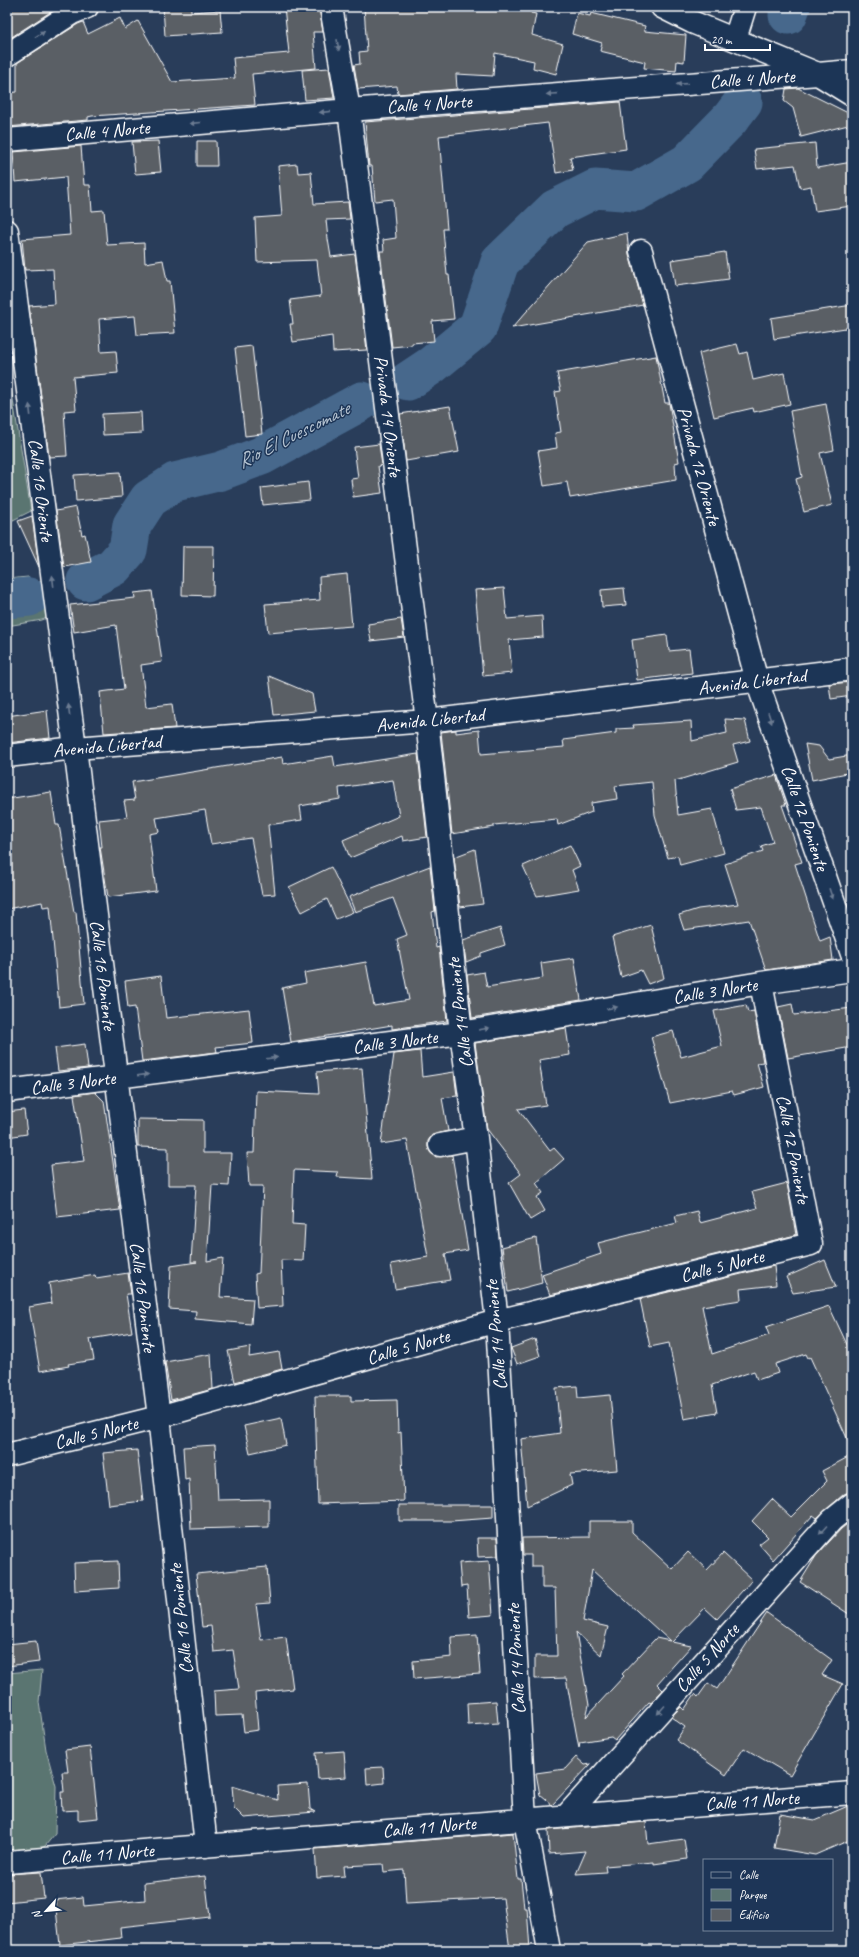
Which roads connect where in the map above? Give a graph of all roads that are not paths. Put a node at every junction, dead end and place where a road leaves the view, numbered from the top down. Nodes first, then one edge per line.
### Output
1 (87, 7) edge
2 (331, 7) edge
3 (662, 7) edge
4 (745, 7) edge
5 (735, 39) junction
6 (7, 55) edge
7 (852, 71) edge
8 (818, 74) junction
9 (852, 95) edge
10 (349, 110) junction
11 (7, 140) edge
12 (7, 231) edge
13 (641, 251) dead end
14 (852, 668) edge
15 (757, 681) junction
16 (427, 721) junction
17 (74, 748) junction
18 (7, 756) edge
19 (852, 954) edge
20 (852, 970) edge
21 (761, 983) junction
22 (461, 1033) junction
23 (116, 1078) junction
24 (7, 1091) edge
25 (476, 1138) junction
26 (440, 1145) dead end
27 (810, 1244) joint
28 (497, 1321) junction
29 (158, 1417) junction
30 (7, 1455) edge
31 (852, 1504) edge
32 (852, 1793) edge
33 (566, 1816) junction
34 (525, 1820) junction
35 (206, 1846) junction
36 (7, 1862) edge
37 (549, 1950) edge

6 -> 1 street
2 -> 10 street, Privada 14 Oriente
3 - 5 street
4 - 5 street
5 - 8 street
7 - 8 street, Calle 4 Norte
8 - 9 street
8 -> 10 street, Calle 4 Norte
10 -> 11 street, Calle 4 Norte
10 - 16 street, Privada 14 Oriente
17 -> 12 street, Calle 16 Oriente
13 - 15 street, Privada 12 Oriente
14 - 15 street, Avenida Libertad
15 - 16 street, Avenida Libertad
15 -> 19 street, Calle 12 Poniente
16 - 17 street, Avenida Libertad
16 - 22 street, Calle 14 Poniente
17 - 18 street, Avenida Libertad
17 - 23 street, Calle 16 Poniente
20 - 21 street, Calle 3 Norte
22 -> 21 street, Calle 3 Norte
21 - 27 street, Calle 12 Poniente
23 -> 22 street, Calle 3 Norte
22 - 25 street, Calle 14 Poniente
23 - 24 street, Calle 3 Norte
23 - 29 street, Calle 16 Poniente
25 - 26 street
25 - 28 street, Calle 14 Poniente
27 - 28 street, Calle 5 Norte
28 - 29 street, Calle 5 Norte
28 - 34 street, Calle 14 Poniente
29 - 30 street, Calle 5 Norte
29 - 35 street, Calle 16 Poniente
31 -> 33 street, Calle 5 Norte
32 - 33 street, Calle 11 Norte
33 - 34 street, Calle 11 Norte
34 - 35 street, Calle 11 Norte
34 - 37 street, Calle 14 Poniente
35 - 36 street, Calle 11 Norte

